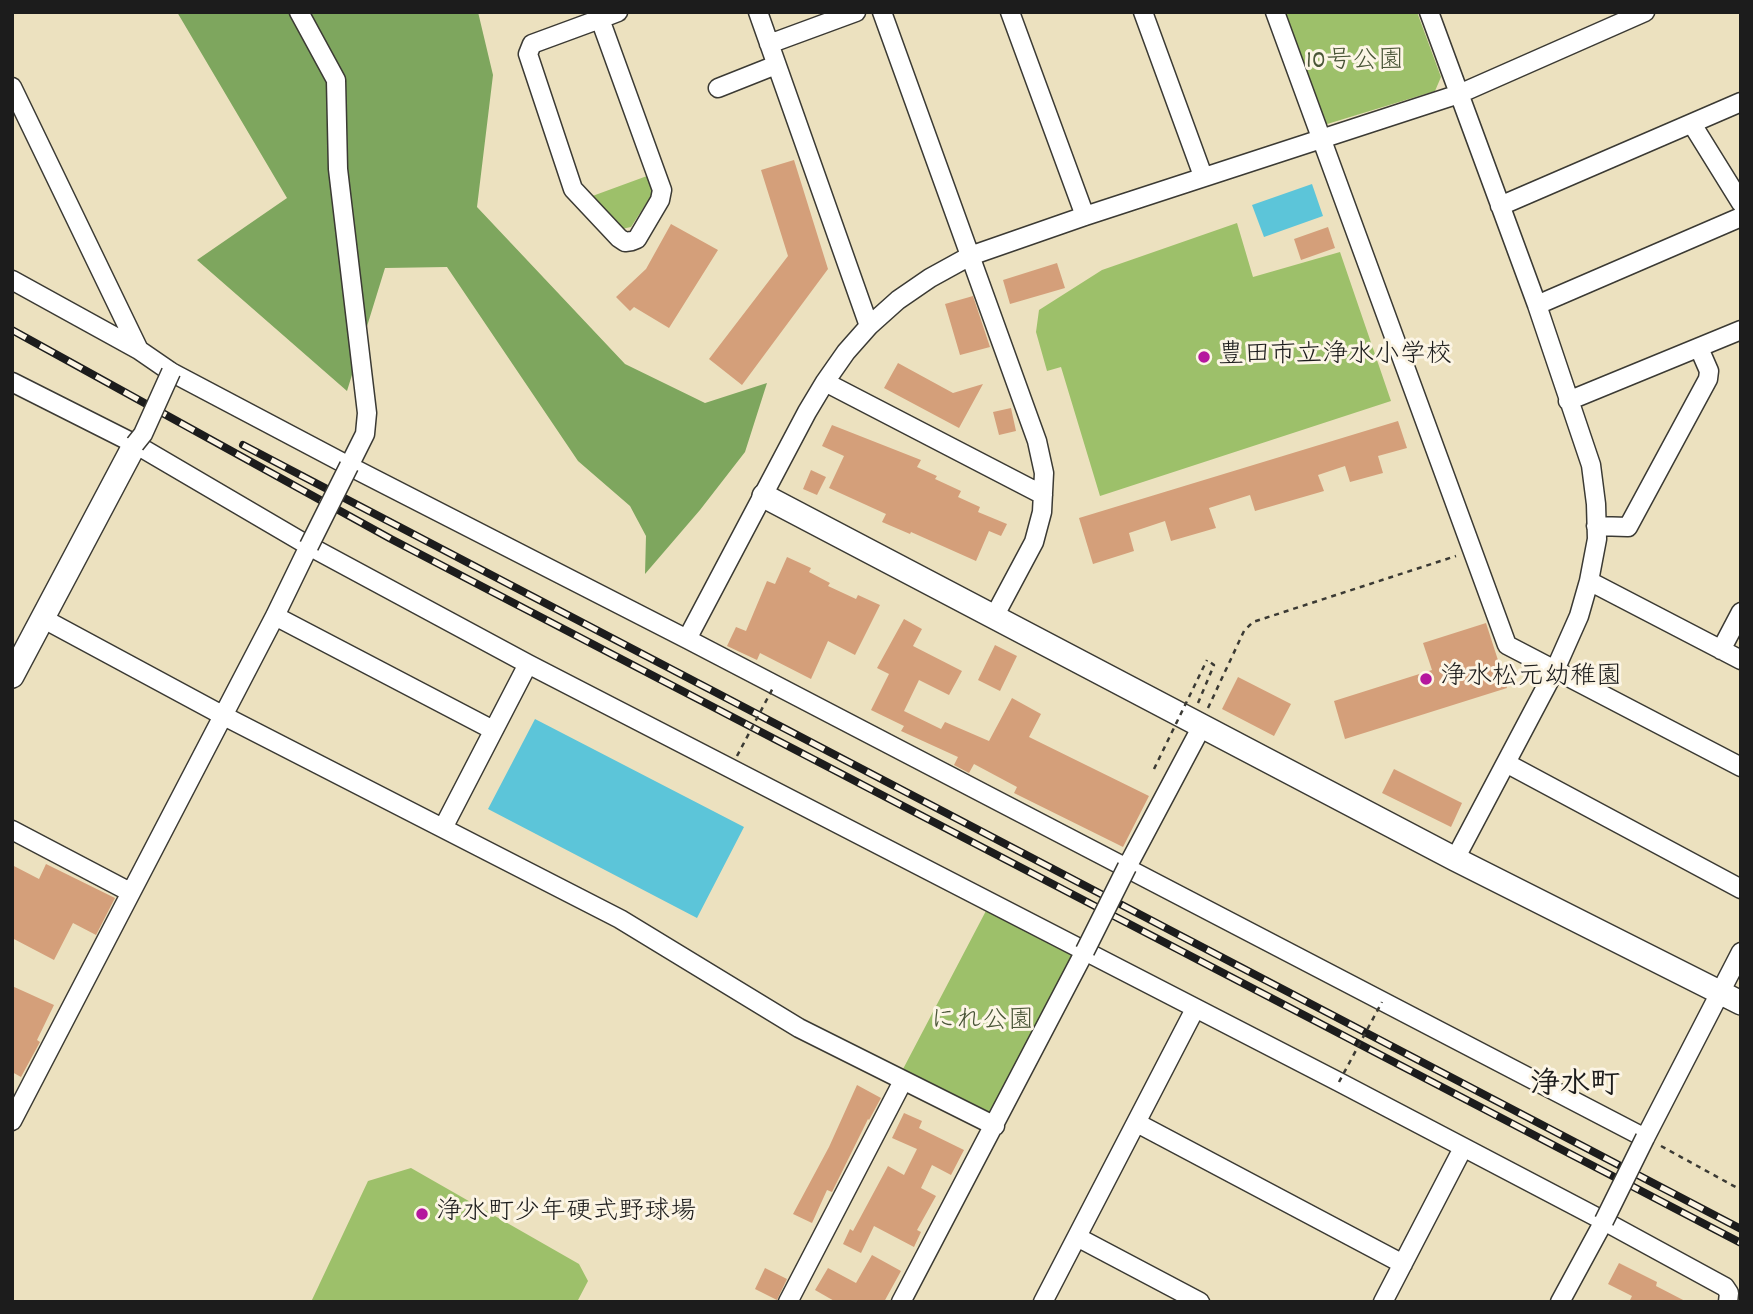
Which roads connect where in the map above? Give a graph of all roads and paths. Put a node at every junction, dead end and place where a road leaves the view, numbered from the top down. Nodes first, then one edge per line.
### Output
1 (299, 12) edge
2 (618, 12) edge
3 (758, 12) edge
4 (856, 12) edge
5 (881, 12) edge
6 (1010, 12) edge
7 (1143, 12) edge
8 (1275, 12) edge
9 (1429, 12) edge
10 (1645, 12) edge
11 (600, 19) junction
12 (769, 44) junction
13 (776, 65) junction
14 (12, 87) edge
15 (719, 88) dead end
16 (1459, 94) junction
17 (1741, 102) edge
18 (1692, 124) junction
19 (1321, 139) junction
20 (1203, 176) junction
21 (1741, 203) edge
22 (1500, 206) junction
23 (1085, 216) junction
24 (1741, 217) edge
25 (970, 256) junction
26 (12, 281) edge
27 (1537, 305) junction
28 (869, 326) junction
29 (1741, 330) edge
30 (1699, 348) junction
31 (139, 350) junction
32 (171, 372) junction
33 (825, 382) junction
34 (15, 389) edge
35 (1568, 401) junction
36 (135, 444) junction
37 (349, 466) junction
38 (1044, 495) junction
39 (765, 496) junction
40 (1596, 526) junction
41 (309, 545) junction
42 (1473, 550) junction
43 (1590, 581) junction
44 (1741, 612) edge
45 (995, 615) junction
46 (275, 616) junction
47 (42, 618) junction
48 (687, 639) junction
49 (1721, 650) junction
50 (1741, 660) edge
51 (528, 664) junction
52 (1555, 670) junction
53 (12, 676) edge
54 (774, 686) junction
55 (222, 715) junction
56 (1202, 715) junction
57 (493, 730) junction
58 (737, 756) dead end
59 (1506, 763) junction
60 (1741, 767) edge
61 (1154, 769) dead end
62 (443, 828) junction
63 (12, 830) edge
64 (1455, 859) junction
65 (1127, 867) junction
66 (1741, 889) edge
67 (130, 892) junction
68 (1085, 951) junction
69 (1741, 952) edge
70 (1719, 992) junction
71 (1382, 1002) junction
72 (1741, 1003) edge
73 (1195, 1009) junction
74 (903, 1081) junction
75 (1339, 1082) junction
76 (12, 1121) edge
77 (1137, 1123) junction
78 (995, 1126) junction
79 (1645, 1138) junction
80 (1462, 1148) junction
81 (1741, 1189) edge
82 (1604, 1221) junction
83 (1077, 1237) junction
84 (1402, 1264) junction
85 (905, 1300) edge
86 (788, 1302) edge
87 (1043, 1302) edge
88 (1200, 1302) edge
89 (1383, 1302) edge
90 (1560, 1302) edge
91 (1728, 1302) edge

1 - 37 street
2 - 11 street
3 - 12 street
4 - 12 street
5 - 25 street
6 - 23 street
7 - 20 street
8 - 19 street
9 - 16 street
10 - 16 street
11 - 11 street
12 - 13 street
13 - 15 street
13 - 28 street
14 - 31 street
16 - 19 street
16 - 22 street
17 - 18 street
18 - 21 street
18 - 22 street
19 - 20 street
19 - 42 street
20 - 23 street
22 - 27 street
23 - 25 street
24 - 27 street
25 - 28 street
25 - 38 street
26 - 31 street
27 - 35 street
28 - 33 street
29 - 30 street
30 - 35 street
30 - 40 street
31 - 32 street
32 - 36 street, bridge
32 - 37 street
33 - 38 street
33 - 39 street
34 - 36 street
35 - 40 street
36 - 41 street
36 - 47 street
37 - 41 street, bridge
37 - 48 street
38 - 45 street
39 - 45 street
39 - 48 street
40 - 43 street
41 - 46 street
41 - 51 street
42 - 52 street
42 - 56 path
43 - 49 street
43 - 52 street
44 - 49 street
45 - 56 street
46 - 55 street
46 - 57 street
47 - 53 street
47 - 55 street
48 - 54 street
49 - 50 street
51 - 57 street
51 - 68 street
52 - 59 street
52 - 60 street
54 - 58 path, bridge
54 - 65 street
55 - 62 street
55 - 67 street
56 - 61 path, bridge
56 - 64 street
56 - 65 street
57 - 62 street
59 - 64 street
59 - 66 street
62 - 74 street
63 - 67 street
64 - 70 street
65 - 68 street, bridge
65 - 71 street
67 - 76 street
68 - 73 street
68 - 78 street
69 - 70 street
70 - 72 street
70 - 79 street
71 - 75 path, bridge
71 - 79 street
73 - 75 street
73 - 77 street
74 - 78 street
74 - 86 street
75 - 80 street
77 - 83 street
77 - 84 street
78 - 85 street
79 - 81 path
79 - 82 street, bridge
80 - 82 street
80 - 84 street
82 - 90 street
82 - 91 street
83 - 87 street
83 - 88 street
84 - 89 street

